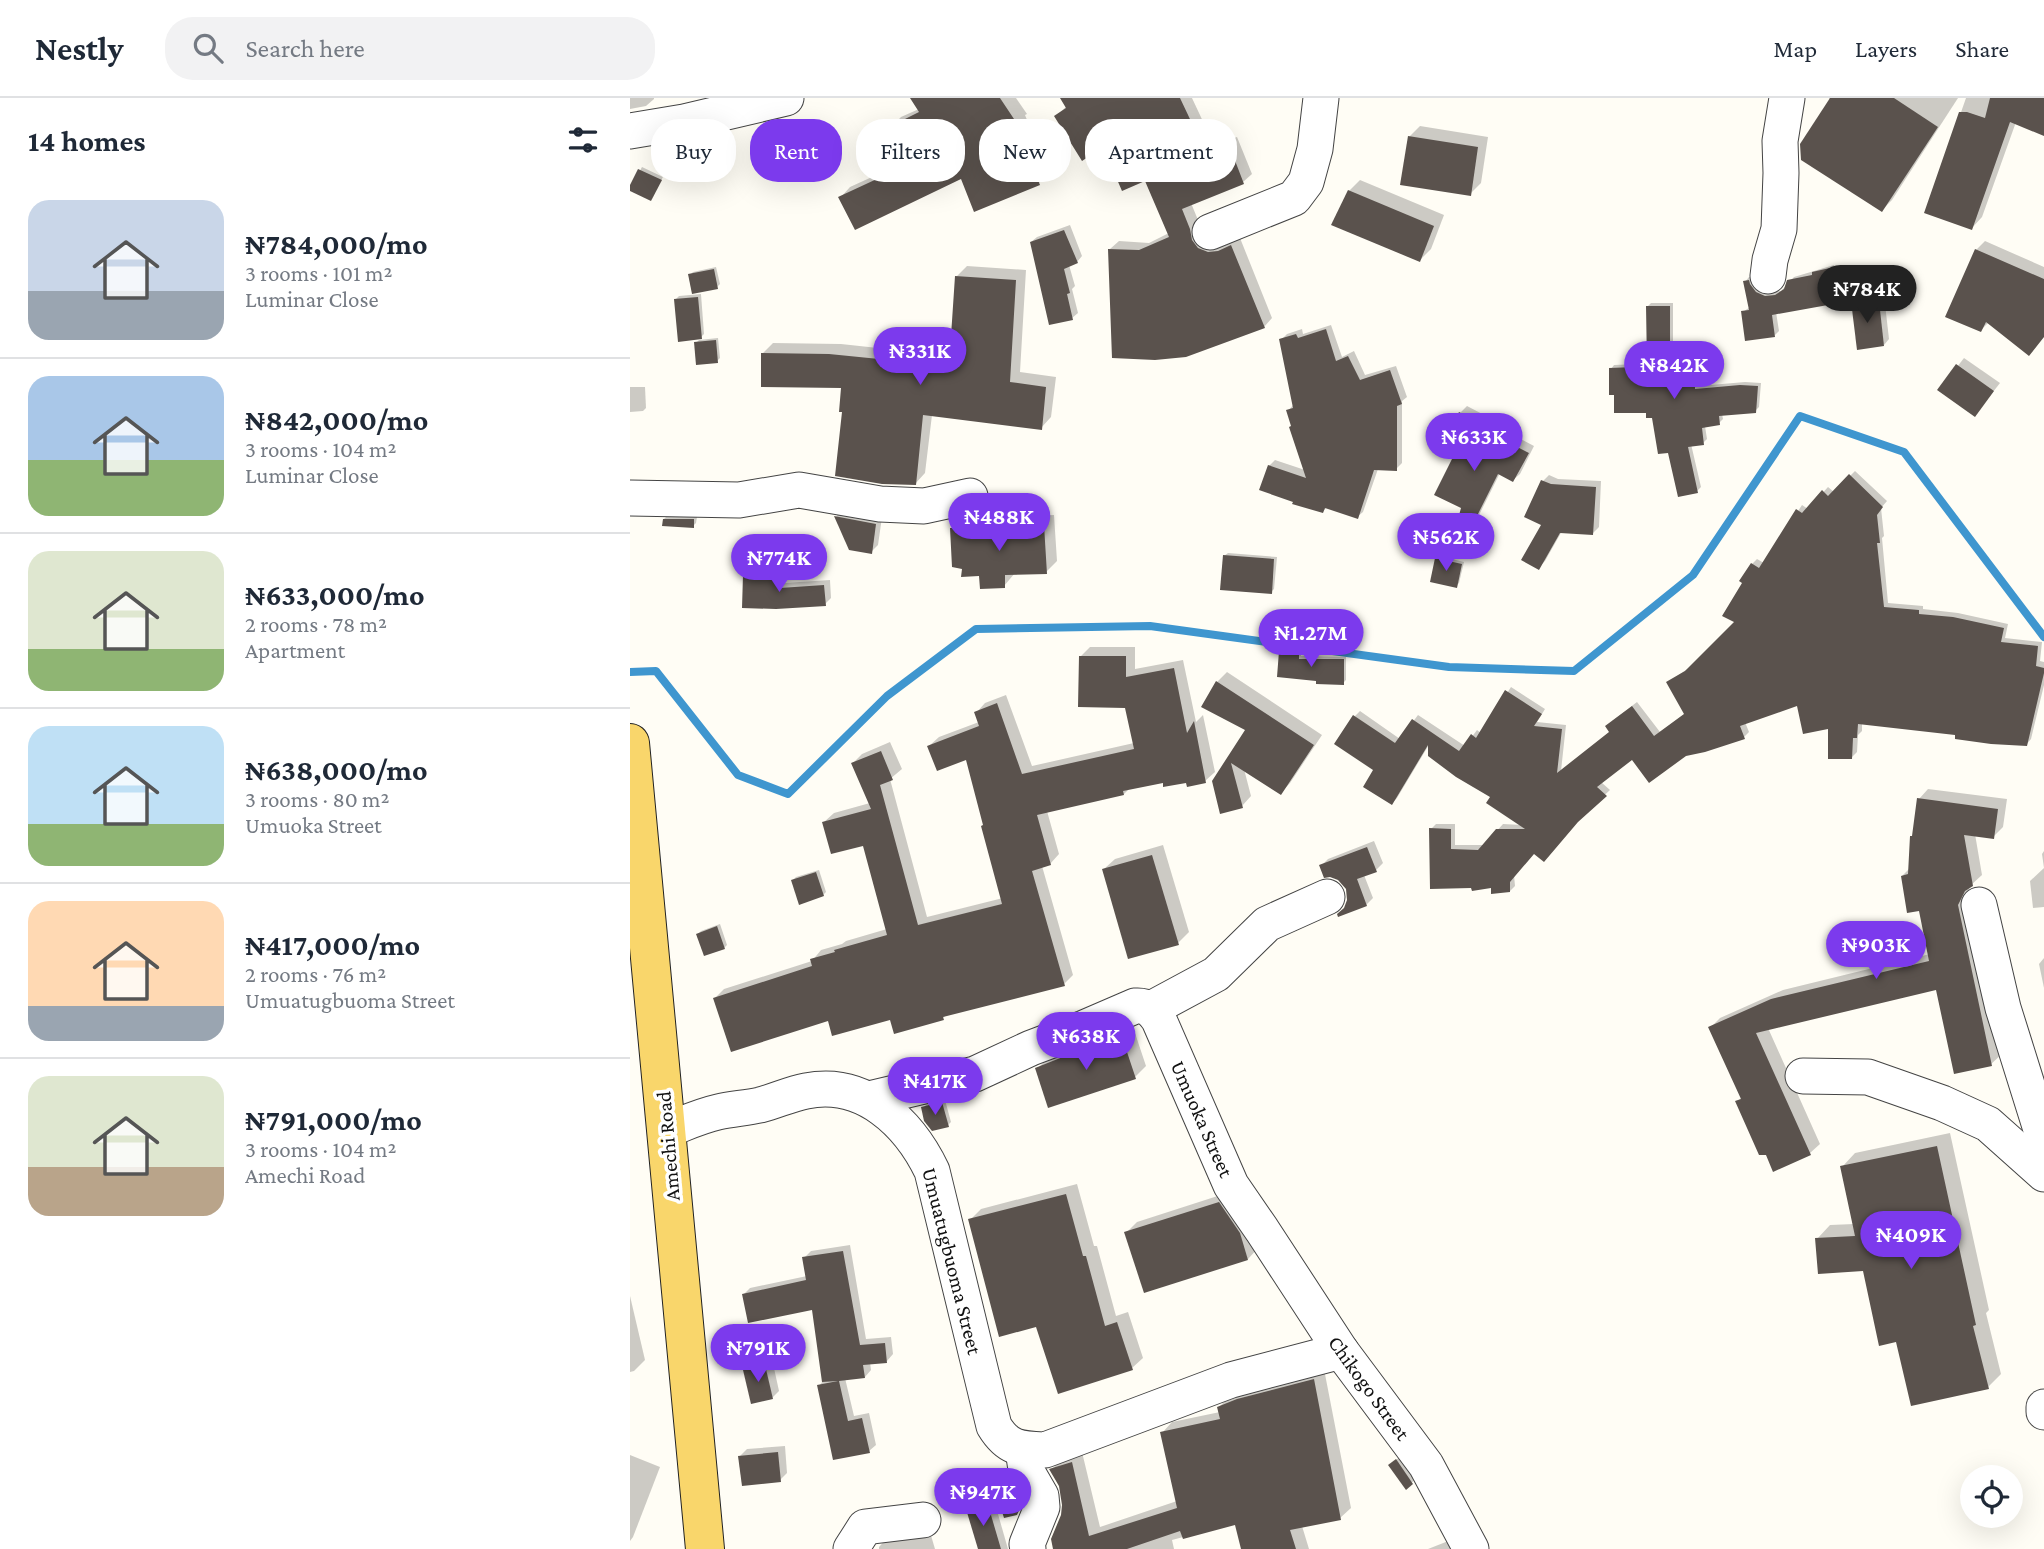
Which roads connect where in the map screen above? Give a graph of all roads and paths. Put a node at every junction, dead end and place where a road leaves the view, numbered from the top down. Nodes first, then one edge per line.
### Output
1 (786, 98) edge
2 (1321, 98) edge
3 (1787, 98) edge
4 (630, 131) edge
5 (1210, 232) dead end
6 (1768, 276) dead end
7 (970, 496) dead end
8 (630, 498) edge
9 (630, 743) edge
10 (1327, 898) dead end
11 (1979, 905) dead end
12 (1151, 1009) junction
13 (1804, 1076) dead end
14 (869, 1099) junction
15 (667, 1130) junction
16 (2044, 1139) edge
17 (2044, 1174) edge
18 (1262, 1230) joint
19 (1341, 1351) junction
20 (1023, 1449) junction
21 (923, 1520) dead end
22 (705, 1549) edge
23 (851, 1549) edge
24 (1028, 1549) edge
25 (1471, 1549) edge

1 - 4 street
2 - 5 street
3 - 6 street
7 - 8 street
9 - 15 main road, Amechi Road
10 - 12 street
11 - 16 street
12 - 14 street
12 - 18 street, Umuoka Street
13 - 17 street
14 - 15 street, Umuatugbuoma Street
14 - 20 street, Umuatugbuoma Street
15 - 22 main road, Amechi Road
18 - 19 street, Chikogo Street
19 - 20 street
19 - 25 street, Chikogo Street
20 - 24 street
21 - 23 street

